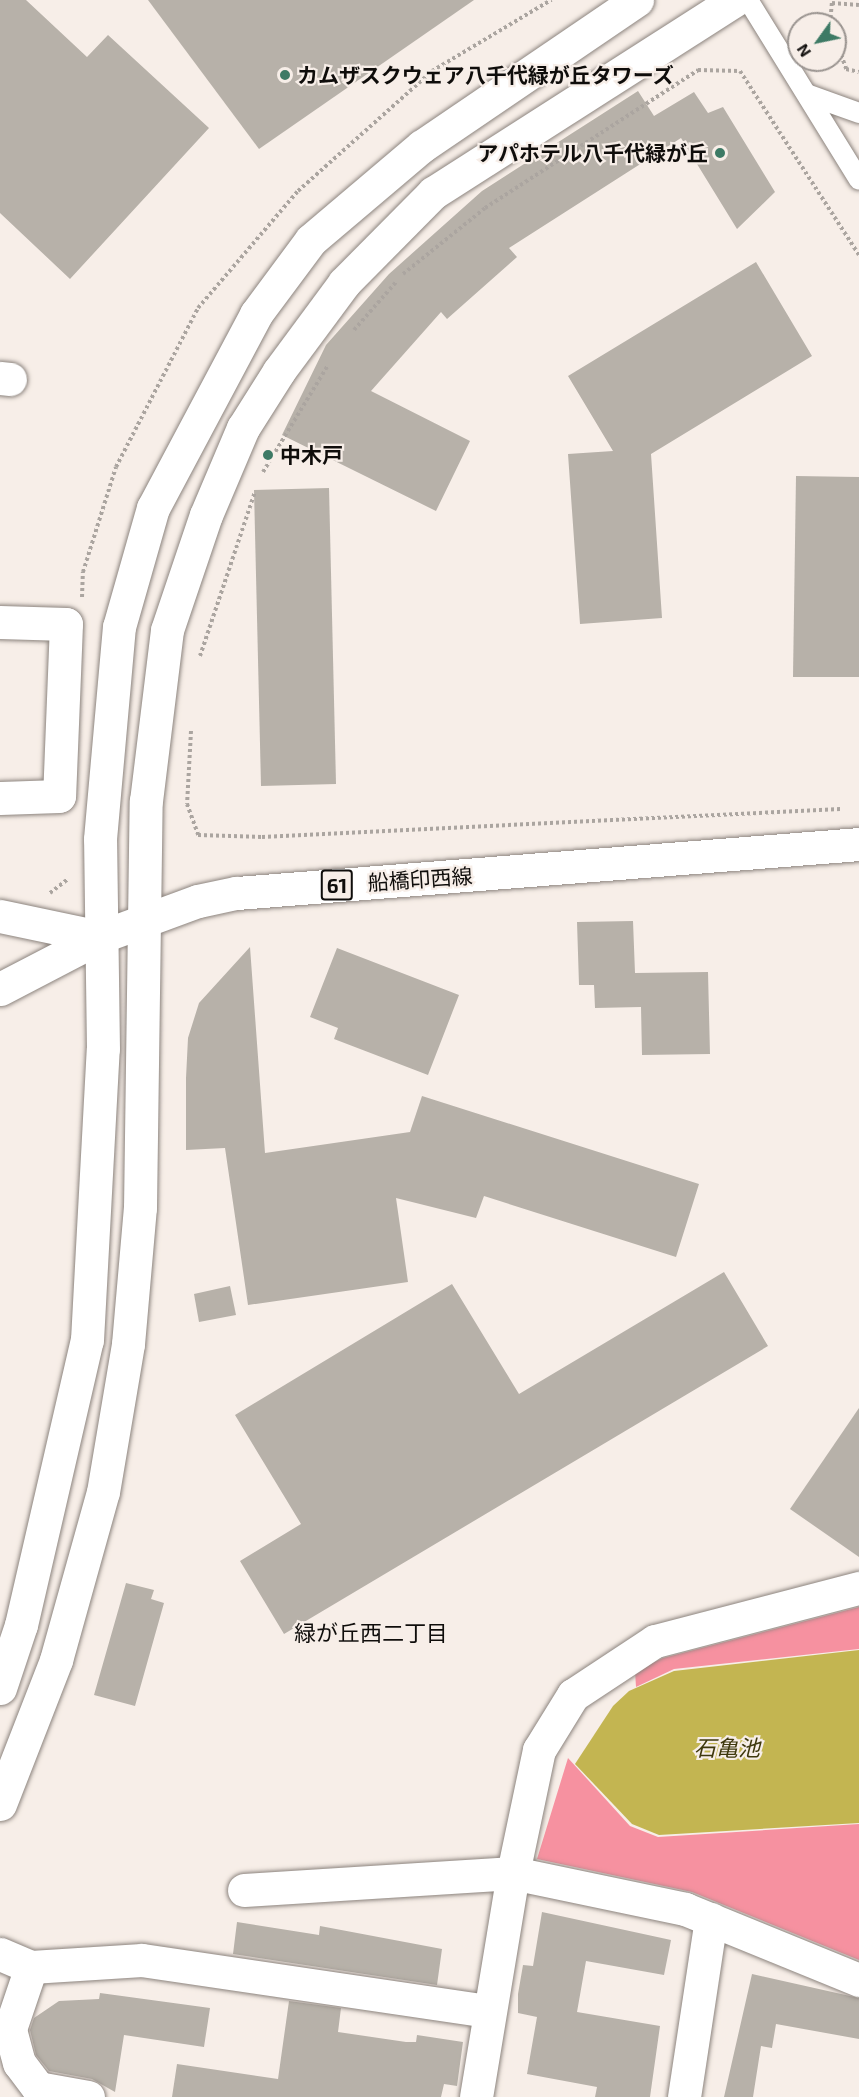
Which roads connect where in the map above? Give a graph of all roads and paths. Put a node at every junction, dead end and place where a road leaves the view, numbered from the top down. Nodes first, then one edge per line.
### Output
1 (637, 0) edge
2 (735, 0) edge
3 (748, 0) edge
4 (832, 1) edge
5 (859, 5) edge
6 (807, 94) junction
7 (859, 113) edge
8 (859, 180) edge
9 (859, 255) edge
10 (352, 333) dead end
11 (332, 359) dead end
12 (260, 478) dead end
13 (256, 489) dead end
14 (0, 622) edge
15 (198, 662) dead end
16 (192, 721) dead end
17 (0, 798) edge
18 (847, 809) dead end
19 (859, 844) edge
20 (0, 916) edge
21 (145, 919) junction
22 (100, 937) junction
23 (0, 989) edge
24 (859, 1587) edge
25 (0, 1688) edge
26 (0, 1804) edge
27 (513, 1874) junction
28 (244, 1890) dead end
29 (711, 1919) junction
30 (0, 1953) edge
31 (31, 1967) junction
32 (859, 1980) edge
33 (488, 2011) junction
34 (88, 2097) edge
35 (476, 2097) edge
36 (684, 2097) edge

1 - 22 street
2 - 21 street
3 - 6 lane
4 - 5 path
6 - 7 lane
6 - 8 lane
9 - 10 path
11 - 12 path
13 - 15 path
14 - 17 street
16 - 18 path
19 - 21 street, 船橋印西線 / 61
20 - 22 street
21 - 22 street, 船橋印西線 / 61
21 - 26 street
22 - 23 street, 船橋印西線 / 61
22 - 25 street
24 - 27 street
27 - 28 street
27 - 29 street
27 - 33 street
29 - 32 street
29 - 36 street
30 - 31 street
31 - 33 street
31 - 34 street
33 - 35 street

